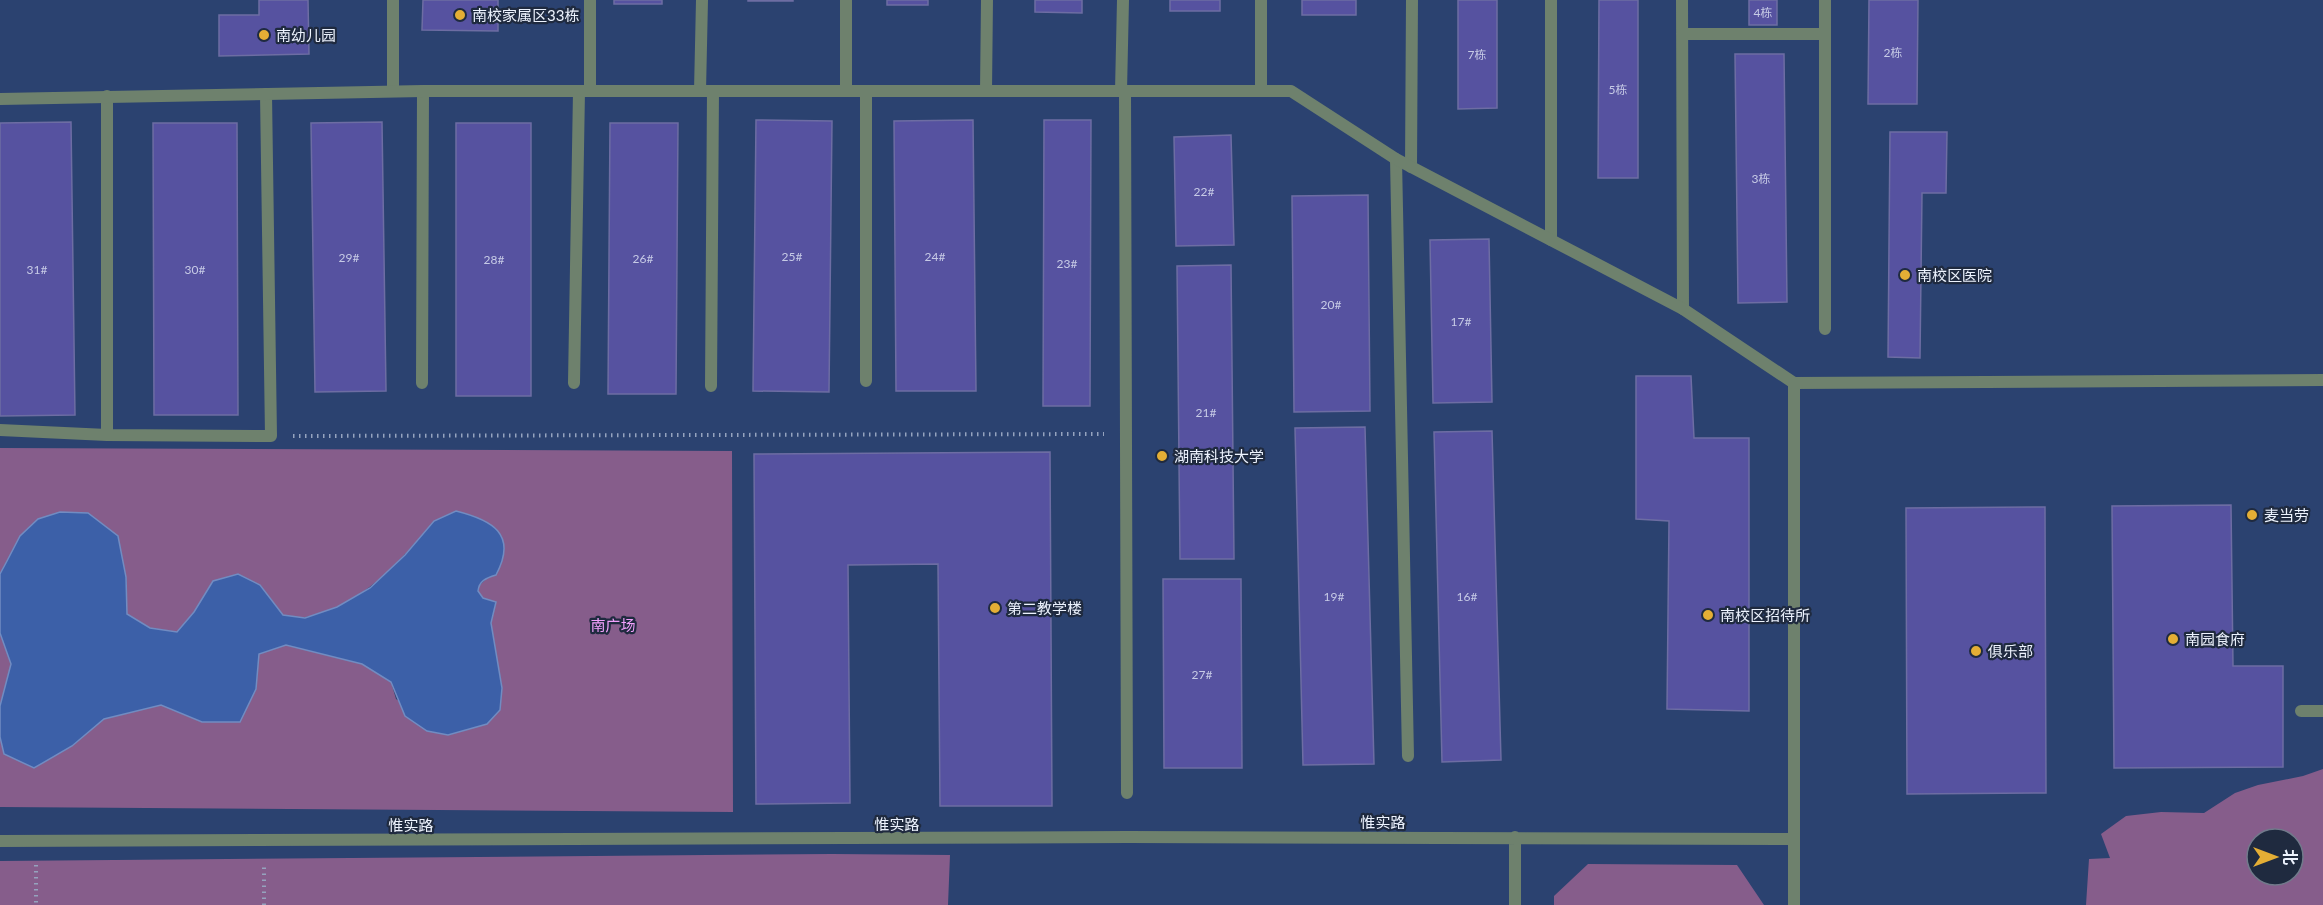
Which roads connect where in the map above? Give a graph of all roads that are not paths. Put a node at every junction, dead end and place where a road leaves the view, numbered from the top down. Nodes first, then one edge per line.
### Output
1 (393, 0) edge
2 (590, 0) edge
3 (702, 0) edge
4 (846, 0) edge
5 (987, 0) edge
6 (1123, 0) edge
7 (1262, 0) edge
8 (1412, 0) edge
9 (1551, 0) edge
10 (1682, 0) edge
11 (1825, 0) edge
12 (1682, 34) junction
13 (1825, 34) junction
14 (393, 91) junction
15 (423, 91) junction
16 (584, 91) junction
17 (706, 91) junction
18 (846, 91) junction
19 (866, 91) junction
20 (986, 91) junction
21 (1123, 91) junction
22 (1261, 91) junction
23 (266, 94) junction
24 (107, 96) junction
25 (0, 99) edge
26 (1396, 159) junction
27 (1411, 167) junction
28 (1551, 240) junction
29 (1683, 309) junction
30 (1825, 329) dead end
31 (2323, 380) edge
32 (866, 381) dead end
33 (422, 383) dead end
34 (574, 383) dead end
35 (1794, 383) junction
36 (711, 386) dead end
37 (0, 430) edge
38 (107, 435) junction
39 (2301, 711) dead end
40 (2323, 711) edge
41 (1408, 756) dead end
42 (1127, 793) dead end
43 (1515, 837) junction
44 (1794, 839) junction
45 (0, 841) edge
46 (1515, 905) edge
47 (1794, 905) edge

1 - 14 street
2 - 16 street
3 - 17 street
4 - 18 street
5 - 20 street
6 - 21 street
7 - 22 street
8 - 27 street
9 - 28 street
10 - 12 street
11 - 13 street
12 - 13 street
12 - 29 street
13 - 30 street
14 - 15 street
14 - 23 street
15 - 16 street
15 - 33 street
16 - 17 street
16 - 34 street
17 - 18 street
17 - 36 street
18 - 19 street
19 - 20 street
19 - 32 street
20 - 21 street
21 - 22 street
21 - 42 street
22 - 26 street
23 - 24 street
23 - 38 street
24 - 25 street
24 - 38 street
26 - 27 street
26 - 41 street
27 - 28 street
28 - 29 street
29 - 35 street
31 - 35 street
35 - 44 street
37 - 38 street
39 - 40 street
43 - 44 street, 惟实路
43 - 45 street, 惟实路
43 - 46 street
44 - 47 street

